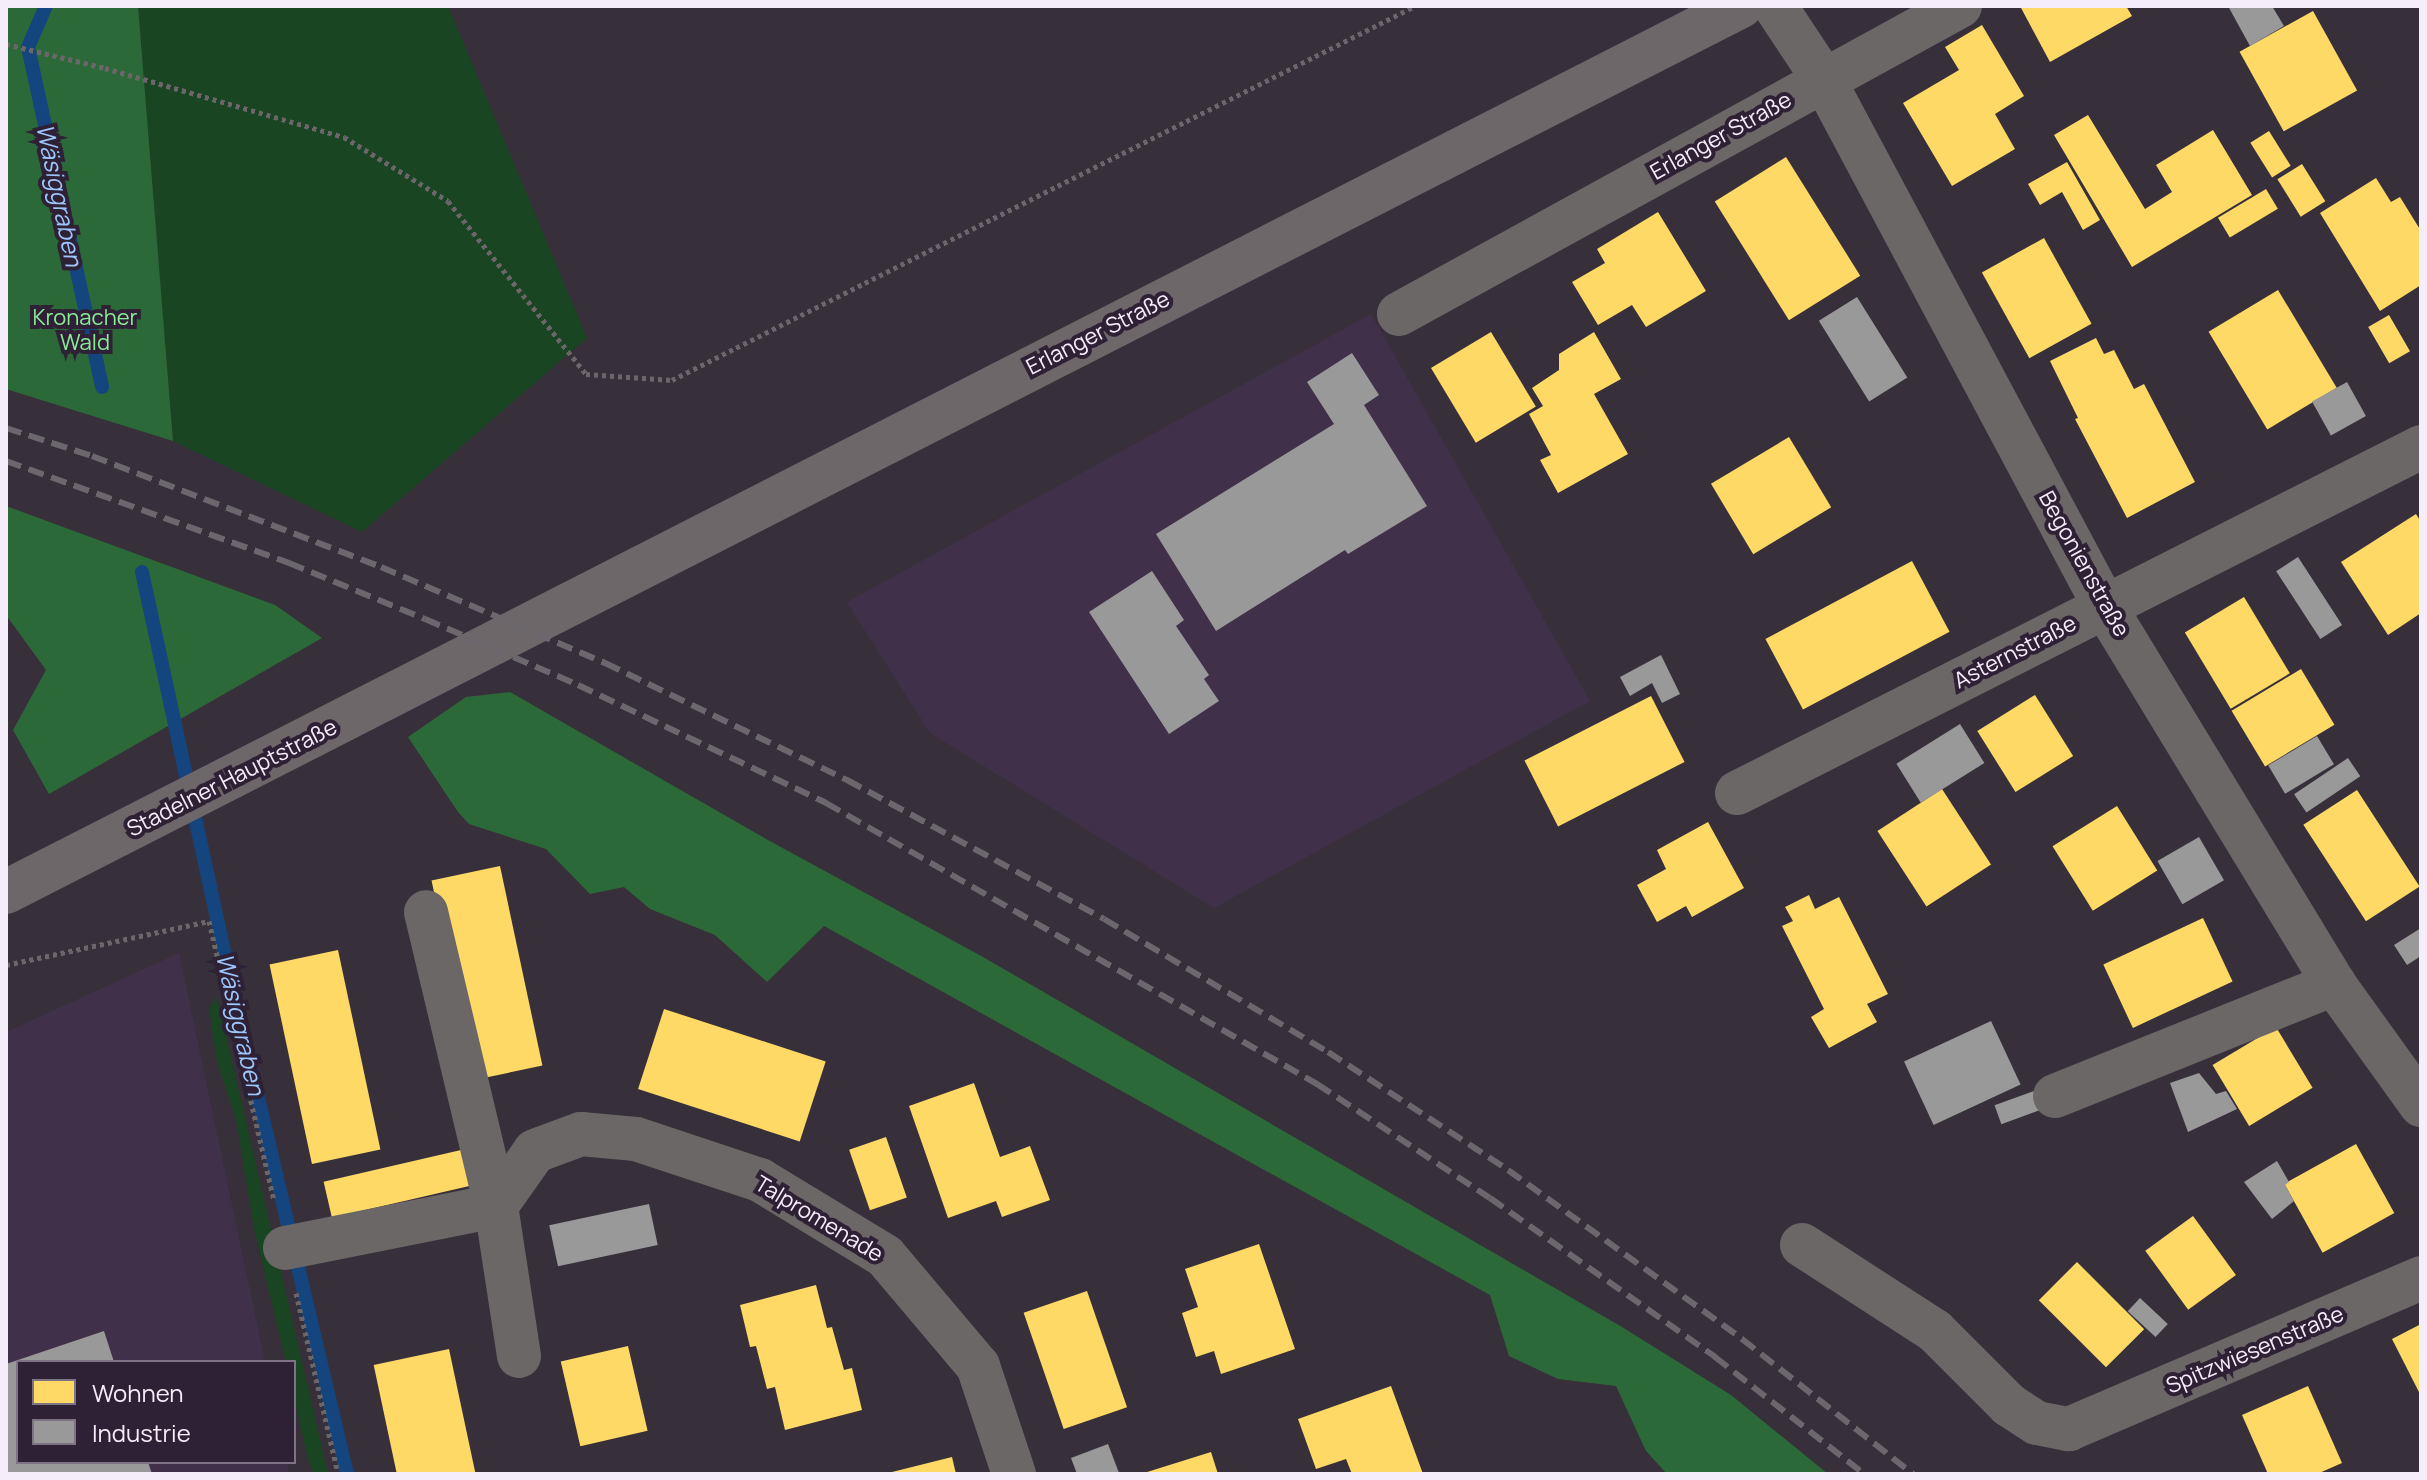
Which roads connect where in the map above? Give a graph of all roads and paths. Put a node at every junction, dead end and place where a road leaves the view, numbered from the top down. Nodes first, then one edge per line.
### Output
1 (1415, 6) edge
2 (1741, 6) edge
3 (1775, 6) edge
4 (1960, 6) edge
5 (6, 44) edge
6 (1824, 80) junction
7 (1399, 314) dead end
8 (2421, 447) edge
9 (2105, 607) junction
10 (457, 664) joint
11 (1737, 793) dead end
12 (6, 892) edge
13 (426, 912) dead end
14 (6, 965) edge
15 (2334, 984) junction
16 (2055, 1096) dead end
17 (2421, 1105) edge
18 (496, 1206) junction
19 (1802, 1245) dead end
20 (285, 1248) junction
21 (2421, 1278) edge
22 (519, 1356) dead end
23 (338, 1474) edge
24 (1014, 1474) edge

1 - 5 path
2 - 10 main road, Erlanger Straße
3 - 6 street, Begonienstraße
4 - 6 street, Erlanger Straße
6 - 7 street, Erlanger Straße
6 - 9 street, Begonienstraße
8 - 9 street, Asternstraße
9 - 11 street, Asternstraße
9 - 15 street, Begonienstraße
10 - 12 main road, Stadelner Hauptstraße
13 - 18 street
14 - 20 path
15 - 16 street
15 - 17 street, Begonienstraße
18 - 20 street
18 - 22 street
18 - 24 street, Talpromenade
19 - 21 street, Spitzwiesenstraße
20 - 23 path

